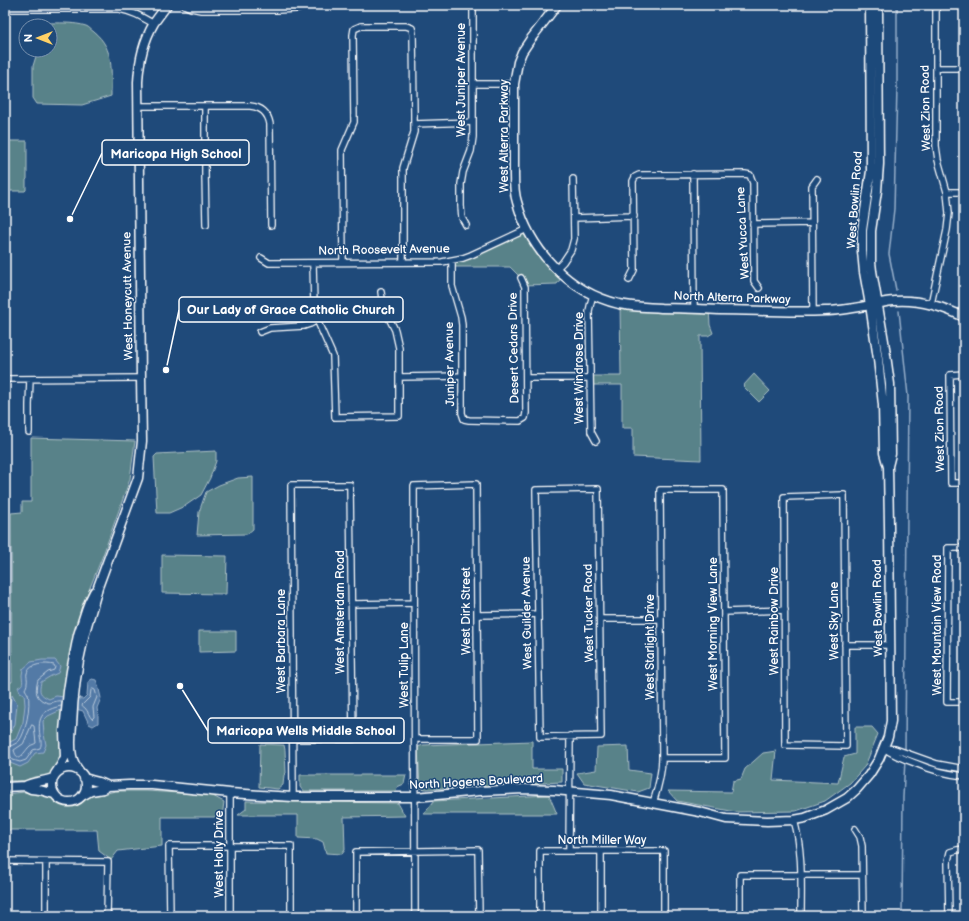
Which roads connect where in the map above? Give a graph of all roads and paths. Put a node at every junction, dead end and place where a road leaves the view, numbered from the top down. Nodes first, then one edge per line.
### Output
1 (167, 5) edge
2 (184, 5) edge
3 (314, 5) edge
4 (473, 5) edge
5 (557, 5) edge
6 (870, 5) edge
7 (878, 5) edge
8 (936, 5) edge
9 (36, 7) edge
10 (5, 9) edge
11 (154, 24) junction
12 (936, 68) junction
13 (964, 68) edge
14 (473, 84) junction
15 (514, 84) junction
16 (139, 106) junction
17 (205, 106) junction
18 (473, 122) junction
19 (414, 124) junction
20 (693, 174) junction
21 (573, 179) dead end
22 (817, 179) dead end
23 (947, 192) junction
24 (964, 192) edge
25 (634, 216) junction
26 (574, 218) junction
27 (812, 223) junction
28 (753, 224) junction
29 (206, 225) dead end
30 (271, 225) dead end
31 (466, 225) dead end
32 (527, 229) junction
33 (261, 258) dead end
34 (452, 260) junction
35 (343, 262) junction
36 (402, 262) junction
37 (313, 263) junction
38 (556, 269) junction
39 (521, 278) dead end
40 (629, 280) dead end
41 (759, 288) dead end
42 (381, 292) dead end
43 (593, 295) junction
44 (874, 304) junction
45 (931, 304) junction
46 (694, 309) junction
47 (813, 312) junction
48 (964, 317) edge
49 (317, 320) junction
50 (260, 332) dead end
51 (964, 374) edge
52 (462, 376) junction
53 (399, 377) junction
54 (141, 378) junction
55 (526, 378) junction
56 (590, 378) junction
57 (5, 379) edge
58 (30, 379) junction
59 (525, 418) joint
60 (29, 432) dead end
61 (596, 441) dead end
62 (964, 483) edge
63 (350, 485) joint
64 (414, 486) joint
65 (536, 490) joint
66 (660, 490) joint
67 (784, 497) joint
68 (964, 548) edge
69 (414, 603) junction
70 (351, 604) junction
71 (785, 610) junction
72 (724, 612) junction
73 (538, 614) junction
74 (477, 615) junction
75 (600, 619) junction
76 (661, 620) junction
77 (845, 645) junction
78 (891, 645) junction
79 (964, 702) edge
80 (69, 714) junction
81 (570, 736) junction
82 (293, 739) junction
83 (415, 739) junction
84 (846, 746) joint
85 (884, 748) junction
86 (899, 754) junction
87 (662, 758) junction
88 (964, 769) edge
89 (82, 775) junction
90 (54, 776) junction
91 (964, 776) edge
92 (25, 786) junction
93 (108, 786) junction
94 (5, 787) edge
95 (569, 791) junction
96 (230, 792) junction
97 (54, 794) junction
98 (82, 796) junction
99 (294, 797) junction
100 (415, 797) junction
101 (653, 803) junction
102 (794, 820) junction
103 (855, 829) dead end
104 (230, 846) junction
105 (964, 850) edge
106 (415, 851) junction
107 (569, 851) junction
108 (601, 851) junction
109 (5, 861) edge
110 (46, 862) junction
111 (801, 875) junction
112 (862, 875) junction
113 (46, 916) edge
114 (108, 916) edge
115 (170, 916) edge
116 (230, 916) edge
117 (291, 916) edge
118 (356, 916) edge
119 (415, 916) edge
120 (479, 916) edge
121 (540, 916) edge
122 (601, 916) edge
123 (664, 916) edge
124 (740, 916) edge
125 (801, 916) edge
126 (863, 916) edge
127 (949, 916) edge

1 - 11 street, West Honeycutt Avenue
2 - 3 street
4 - 14 street, West Juniper Avenue
5 - 15 street, West Alterra Parkway
6 - 44 street, West Bowlin Road
7 - 44 street, West Bowlin Road
8 - 12 street, West Zion Road
9 - 10 street
9 - 11 street
11 - 16 street, West Honeycutt Avenue
12 - 13 street
12 - 23 street, West Zion Road
14 - 15 street
14 - 18 street, West Juniper Avenue
15 - 32 street, West Alterra Parkway
16 - 17 street
16 - 54 street, West Honeycutt Avenue
17 - 29 street
17 - 30 street
18 - 19 street
18 - 31 street, West Juniper Avenue
19 - 35 street
19 - 36 street
20 - 25 street
20 - 28 street, West Yucca Lane
20 - 46 street
21 - 26 street
22 - 27 street
23 - 24 street
23 - 45 street, West Zion Road
25 - 26 street
25 - 40 street
26 - 38 street
27 - 28 street
27 - 47 street
28 - 41 street, West Yucca Lane
32 - 34 street, North Roosevelt Avenue
32 - 38 street, North Alterra Parkway
33 - 37 street, North Roosevelt Avenue
34 - 36 street, North Roosevelt Avenue
34 - 52 street, Juniper Avenue
35 - 36 street, North Roosevelt Avenue
35 - 37 street, North Roosevelt Avenue
37 - 49 street
38 - 43 street, North Alterra Parkway
39 - 55 street, Desert Cedars Drive
42 - 53 street
43 - 46 street, North Alterra Parkway
43 - 56 street, West Windrose Drive
44 - 45 street, North Alterra Parkway
44 - 47 street, North Alterra Parkway
44 - 78 street, West Bowlin Road
45 - 48 street, North Alterra Parkway
46 - 47 street, North Alterra Parkway
49 - 50 street
49 - 53 street
51 - 62 street, West Zion Road
52 - 53 street
52 - 59 street, Juniper Avenue
54 - 58 street
54 - 80 street, West Honeycutt Avenue
55 - 56 street
55 - 59 street, Desert Cedars Drive
56 - 61 street, West Windrose Drive
57 - 58 street
58 - 60 street
63 - 70 street, West Amsterdam Road
63 - 82 street, West Barbara Lane
64 - 69 street, West Tulip Lane
64 - 74 street, West Dirk Street
65 - 73 street, West Guilder Avenue
65 - 75 street, West Tucker Road
66 - 72 street, West Morning View Lane
66 - 76 street, West Starlight Drive
67 - 71 street, West Rainbow Drive
67 - 77 street, West Sky Lane
68 - 79 street, West Mountain View Road
69 - 70 street
69 - 83 street, West Tulip Lane
70 - 82 street, West Amsterdam Road
71 - 72 street
71 - 84 street, West Rainbow Drive
72 - 87 street, West Morning View Lane
73 - 74 street
73 - 81 street, West Guilder Avenue
74 - 83 street, West Dirk Street
75 - 76 street
75 - 81 street, West Tucker Road
76 - 87 street, West Starlight Drive
77 - 78 street
77 - 84 street, West Sky Lane
78 - 85 street, West Bowlin Road
80 - 89 street, West Honeycutt Avenue
80 - 90 street, West Honeycutt Avenue
81 - 95 street
82 - 99 street, West Barbara Lane
83 - 100 street, West Tulip Lane
85 - 86 street
85 - 102 street, North Hogens Boulevard
86 - 88 street
86 - 91 street
87 - 101 street, West Starlight Drive
89 - 90 street
89 - 93 street, North Hogens Boulevard
89 - 98 street
90 - 92 street
90 - 97 street
92 - 94 street
92 - 97 street
93 - 96 street, North Hogens Boulevard
93 - 98 street, North Hogens Boulevard
95 - 100 street, North Hogens Boulevard
95 - 101 street, North Hogens Boulevard
95 - 107 street
96 - 99 street, North Hogens Boulevard
96 - 104 street, West Holly Drive
97 - 98 street
99 - 100 street, North Hogens Boulevard
100 - 106 street, West Tulip Lane
101 - 102 street, North Hogens Boulevard
102 - 111 street
103 - 112 street
104 - 115 street
104 - 116 street, West Holly Drive
104 - 117 street
105 - 127 street
106 - 118 street
106 - 119 street, West Tulip Lane
106 - 120 street
107 - 108 street, North Miller Way
107 - 121 street, North Miller Way
108 - 122 street
108 - 123 street, North Miller Way
109 - 110 street
110 - 113 street
110 - 114 street
111 - 112 street
111 - 124 street
111 - 125 street
112 - 126 street

